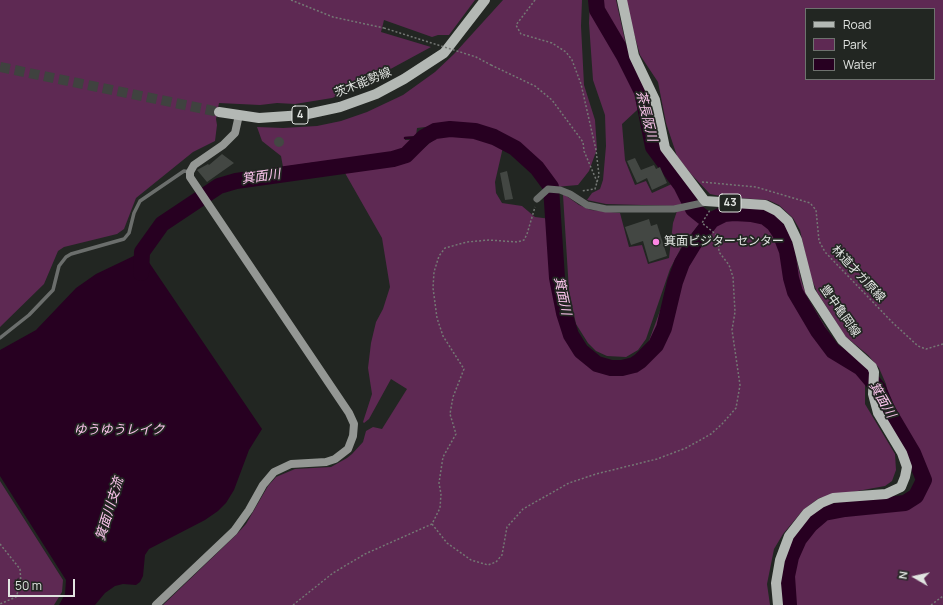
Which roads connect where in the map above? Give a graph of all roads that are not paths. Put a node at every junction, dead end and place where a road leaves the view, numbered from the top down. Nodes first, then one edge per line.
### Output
1 (485, 0) edge
2 (622, 0) edge
3 (219, 112) tunnel mouth
4 (242, 116) junction
5 (190, 172) junction
6 (537, 199) road end
7 (707, 202) junction
8 (0, 338) edge
9 (156, 605) edge
10 (778, 605) edge

1 - 4 main road, 茨木能勢線 / 4
2 - 7 main road, 43
3 - 4 main road, 茨木能勢線 / 4
4 - 5 street
5 - 8 lane
5 - 9 street
6 - 7 street
7 - 10 main road, 豊中亀岡線 / 43

